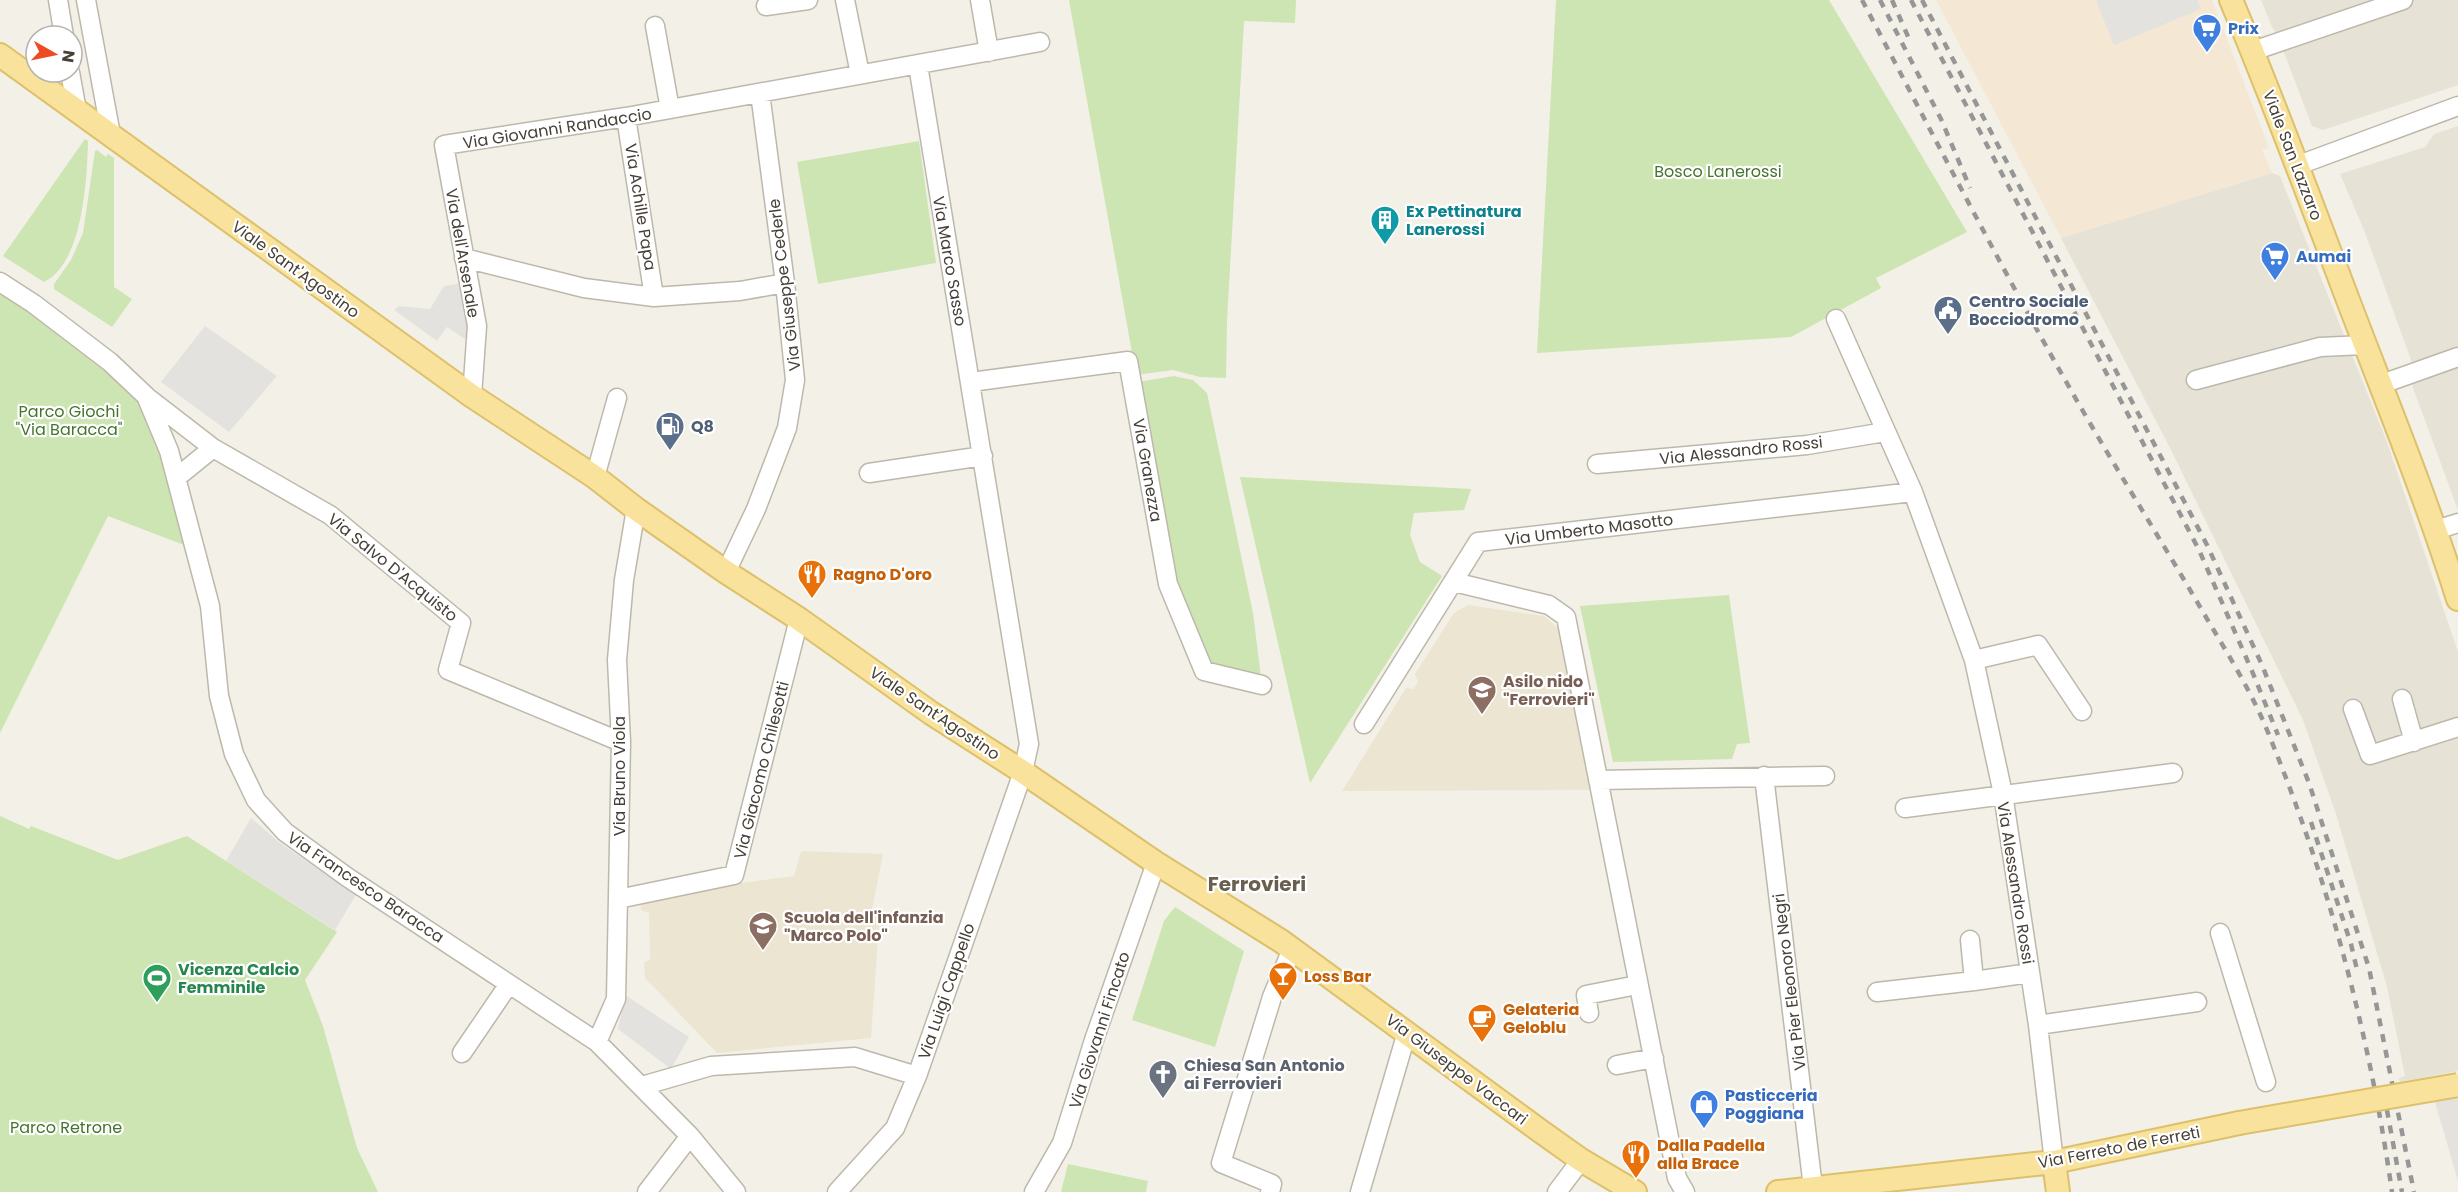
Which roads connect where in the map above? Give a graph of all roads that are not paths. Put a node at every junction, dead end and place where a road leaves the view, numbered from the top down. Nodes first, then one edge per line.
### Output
1 (58, 0) edge
2 (86, 0) edge
3 (808, 0) edge
4 (845, 0) edge
5 (980, 0) edge
6 (2231, 0) edge
7 (2403, 0) edge
8 (766, 6) dead end
9 (62, 24) edge
10 (655, 26) dead end
11 (1040, 42) dead end
12 (2253, 51) junction
13 (989, 52) junction
14 (0, 55) edge
15 (918, 65) junction
16 (860, 74) junction
17 (72, 84) edge
18 (760, 93) junction
19 (2458, 106) edge
20 (670, 109) junction
21 (77, 111) junction
22 (626, 117) junction
23 (111, 135) junction
24 (444, 146) joint
25 (2296, 166) junction
26 (465, 258) junction
27 (0, 282) edge
28 (785, 283) junction
29 (654, 297) junction
30 (1836, 320) dead end
31 (2365, 345) junction
32 (2458, 357) edge
33 (2196, 380) dead end
34 (971, 382) junction
35 (2382, 384) junction
36 (146, 396) junction
37 (472, 396) junction
38 (617, 398) dead end
39 (1885, 432) junction
40 (213, 448) junction
41 (983, 456) junction
42 (1597, 464) dead end
43 (869, 473) dead end
44 (595, 477) junction
45 (176, 478) junction
46 (1913, 492) junction
47 (636, 508) junction
48 (2458, 523) edge
49 (2436, 530) junction
50 (726, 572) junction
51 (1454, 582) junction
52 (2458, 599) edge
53 (800, 619) junction
54 (1974, 660) junction
55 (1262, 685) dead end
56 (2402, 699) dead end
57 (2354, 709) dead end
58 (2082, 711) dead end
59 (1364, 724) dead end
60 (2458, 727) edge
61 (621, 742) junction
62 (2414, 742) junction
63 (1023, 772) junction
64 (2173, 773) dead end
65 (1764, 776) junction
66 (1825, 776) dead end
67 (1598, 780) junction
68 (2003, 794) junction
69 (1905, 808) dead end
70 (1156, 863) junction
71 (618, 899) junction
72 (2220, 933) dead end
73 (1970, 940) dead end
74 (1286, 945) junction
75 (2030, 972) junction
76 (1974, 981) junction
77 (509, 984) junction
78 (1638, 985) junction
79 (1877, 992) dead end
80 (2197, 1002) dead end
81 (1590, 1013) dead end
82 (2038, 1025) junction
83 (1407, 1032) junction
84 (597, 1041) junction
85 (462, 1053) dead end
86 (1654, 1058) junction
87 (1617, 1065) dead end
88 (917, 1076) junction
89 (2266, 1082) dead end
90 (2458, 1085) edge
91 (642, 1086) junction
92 (690, 1136) junction
93 (1581, 1160) junction
94 (2054, 1162) junction
95 (1813, 1188) junction
96 (647, 1192) edge
97 (736, 1192) edge
98 (837, 1192) edge
99 (1034, 1192) edge
100 (1270, 1192) edge
101 (1360, 1192) edge
102 (1557, 1192) edge
103 (1635, 1192) edge
104 (1685, 1192) edge
105 (1778, 1192) edge
106 (2058, 1192) edge

1 - 9 street
2 - 23 street
3 - 8 street
4 - 16 street
5 - 13 street
6 - 12 main road, Viale San Lazzaro
7 - 12 street
10 - 20 street, Via Giovanni Randaccio
11 - 13 street, Via Giovanni Randaccio
12 - 25 main road, Viale San Lazzaro
13 - 15 street, Via Giovanni Randaccio
14 - 21 main road, Viale Sant'Agostino
15 - 16 street, Via Giovanni Randaccio
15 - 34 street, Via Marco Sasso
16 - 18 street, Via Giovanni Randaccio
17 - 21 street
18 - 20 street, Via Giovanni Randaccio
18 - 28 street, Via Giuseppe Cederle
19 - 25 street
20 - 22 street, Via Giovanni Randaccio
21 - 23 main road, Viale Sant'Agostino
22 - 24 street, Via Giovanni Randaccio
22 - 29 street, Via Achille Papa
23 - 37 main road, Viale Sant'Agostino
24 - 26 street, Via dell'Arsenale
25 - 31 main road, Viale San Lazzaro
26 - 29 street
26 - 37 street, Via dell'Arsenale
27 - 36 street, Via Francesco Baracca
28 - 29 street
28 - 50 street, Via Giuseppe Cederle
30 - 39 street, Via Alessandro Rossi
31 - 33 street
31 - 35 main road, Viale San Lazzaro
32 - 35 street
34 - 41 street, Via Marco Sasso
34 - 55 street, Via Granezza
35 - 49 main road, Viale San Lazzaro
36 - 40 street
36 - 45 street, Via Francesco Baracca
37 - 44 main road, Viale Sant'Agostino
38 - 44 street
39 - 42 street, Via Alessandro Rossi
39 - 46 street, Via Alessandro Rossi
40 - 45 street
40 - 61 street, Via Salvo D'Acquisto
41 - 43 street
41 - 63 street, Via Marco Sasso
44 - 47 main road, Viale Sant'Agostino
45 - 77 street, Via Francesco Baracca
46 - 51 street, Via Umberto Masotto
46 - 54 street, Via Alessandro Rossi
47 - 50 main road, Viale Sant'Agostino
47 - 61 street, Via Bruno Viola
48 - 49 street
49 - 52 main road, Viale San Lazzaro
50 - 53 main road, Viale Sant'Agostino
51 - 59 street, Via Umberto Masotto
51 - 67 street
53 - 63 main road, Viale Sant'Agostino
53 - 71 street, Via Giacomo Chilesotti
54 - 58 street
54 - 68 street, Via Alessandro Rossi
56 - 62 street
57 - 62 street
60 - 62 street
61 - 71 street, Via Bruno Viola
63 - 70 main road, Viale Sant'Agostino
63 - 88 street, Via Luigi Cappello
64 - 68 street, Via Alessandro Rossi
65 - 66 street
65 - 67 street
65 - 95 street, Via Pier Eleonoro Negri
67 - 78 street
68 - 69 street, Via Alessandro Rossi
68 - 75 street, Via Alessandro Rossi
70 - 74 main road, Viale Sant'Agostino
70 - 99 street, Via Giovanni Fincato
71 - 84 street, Via Bruno Viola
72 - 89 street
73 - 76 street
74 - 83 main road, Via Giuseppe Vaccari
74 - 100 street
75 - 76 street, Via Alessandro Rossi
75 - 82 street, Via Alessandro Rossi
76 - 79 street, Via Alessandro Rossi
77 - 84 street, Via Francesco Baracca
77 - 85 street
78 - 81 street
78 - 86 street
80 - 82 street
82 - 94 street, Via Alessandro Rossi
83 - 93 main road, Via Giuseppe Vaccari
83 - 101 street
84 - 91 street, Via Francesco Baracca
86 - 87 street
86 - 104 street
88 - 91 street
88 - 98 street, Via Luigi Cappello
90 - 94 main road, Via Ferreto de Ferreti, bridge
91 - 92 street, Via Francesco Baracca
92 - 96 street
92 - 97 street, Via Francesco Baracca
93 - 102 street
93 - 103 main road, Via Giuseppe Vaccari
94 - 95 main road, Via Ferreto de Ferreti
94 - 106 main road, Via Alessandro Rossi
95 - 105 main road, Via Ferreto de Ferreti

